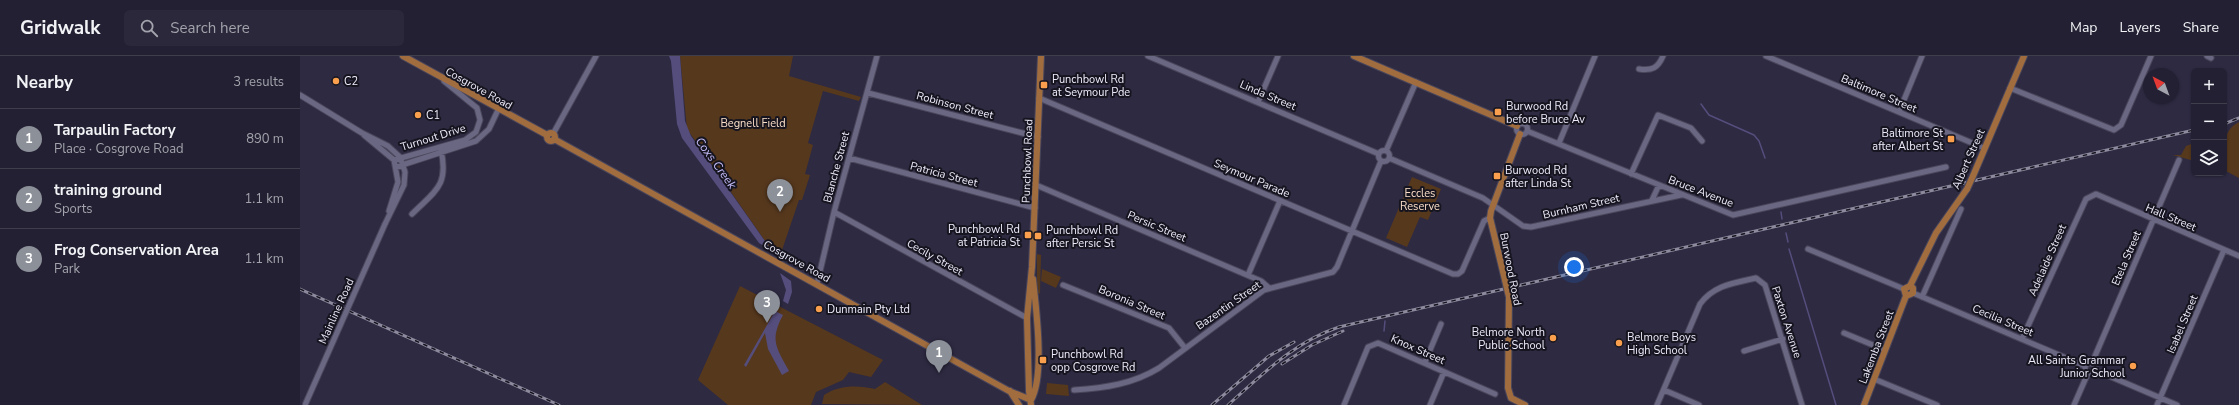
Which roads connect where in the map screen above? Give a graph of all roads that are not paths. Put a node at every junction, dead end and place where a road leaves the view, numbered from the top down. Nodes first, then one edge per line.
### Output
1 (403, 56) edge
2 (596, 56) edge
3 (878, 56) edge
4 (1042, 56) edge
5 (1148, 56) edge
6 (1278, 56) edge
7 (1354, 56) edge
8 (1595, 56) edge
9 (1663, 56) edge
10 (1766, 56) edge
11 (1922, 56) edge
12 (2024, 56) edge
13 (2151, 56) edge
14 (1368, 59) edge
15 (1640, 69) dead end
16 (441, 78) junction
17 (1416, 82) junction
18 (2010, 88) junction
19 (868, 93) junction
20 (300, 95) edge
21 (1039, 98) junction
22 (1258, 102) junction
23 (498, 110) junction
24 (1898, 112) junction
25 (1517, 126) junction
26 (1527, 131) junction
27 (362, 133) junction
28 (1520, 134) junction
29 (552, 136) junction
30 (1038, 137) junction
31 (1702, 141) dead end
32 (1559, 143) junction
33 (1984, 148) junction
34 (441, 150) junction
35 (1386, 151) junction
36 (1379, 154) junction
37 (400, 158) junction
38 (849, 158) junction
39 (1389, 158) junction
40 (394, 160) junction
41 (2179, 160) dead end
42 (1381, 161) junction
43 (403, 164) junction
44 (396, 167) junction
45 (1946, 167) dead end
46 (1631, 174) junction
47 (1036, 185) junction
48 (1659, 185) junction
49 (2096, 194) joint
50 (1681, 195) junction
51 (1652, 200) junction
52 (1280, 201) junction
53 (1492, 204) junction
54 (1035, 208) junction
55 (1961, 209) dead end
56 (834, 212) junction
57 (412, 214) dead end
58 (1490, 218) junction
59 (2153, 220) junction
60 (385, 224) junction
61 (1353, 231) junction
62 (1808, 249) dead end
63 (2224, 250) junction
64 (2239, 256) edge
65 (1032, 267) junction
66 (1248, 275) junction
67 (817, 284) junction
68 (1063, 285) dead end
69 (1910, 286) junction
70 (1269, 288) junction
71 (1905, 292) junction
72 (1913, 293) junction
73 (1922, 297) junction
74 (1027, 318) junction
75 (1441, 324) dead end
76 (1844, 333) dead end
77 (1783, 339) junction
78 (2022, 339) junction
79 (1185, 348) junction
80 (1885, 350) junction
81 (1744, 351) dead end
82 (1425, 362) junction
83 (2092, 364) junction
84 (2085, 366) junction
85 (2095, 370) junction
86 (1444, 372) junction
87 (2088, 373) junction
88 (1874, 379) junction
89 (1074, 390) dead end
90 (1664, 390) junction
91 (1009, 391) junction
92 (1495, 394) dead end
93 (2160, 398) junction
94 (1031, 403) edge
95 (1513, 403) edge
96 (305, 405) edge
97 (1019, 405) edge
98 (1344, 405) edge
99 (1430, 405) edge
100 (1524, 405) edge
101 (1657, 405) edge
102 (1698, 405) edge
103 (1802, 405) edge
104 (1864, 405) edge
105 (1937, 405) edge
106 (2074, 405) edge
107 (2157, 405) edge
108 (2177, 405) edge

1 - 16 main road, Cosgrove Road
2 - 29 street
3 - 19 street, Blanche Street
4 - 21 main road, Punchbowl Road
5 - 22 street, Linda Street
6 - 22 street
7 - 14 main road
8 - 32 street
9 - 15 street
10 - 24 street, Baltimore Street
11 - 24 street
12 - 18 main road, Albert Street
13 - 18 street
14 - 17 main road
16 - 23 main road, Cosgrove Road
16 - 34 street, Turnout Drive
17 - 25 main road
17 - 35 street
18 - 33 main road, Albert Street
19 - 30 street, Robinson Street
19 - 38 street, Blanche Street
20 - 27 street, Mainline Road
21 - 30 main road, Punchbowl Road
21 - 52 street, Seymour Parade
22 - 36 street, Linda Street
23 - 29 main road, Cosgrove Road
23 - 34 street, Turnout Drive
24 - 33 street, Baltimore Street
25 - 26 street
25 - 28 street
26 - 28 street
26 - 32 street, Bruce Avenue
27 - 37 street, Mainline Road
27 - 40 street, Mainline Road
28 - 53 main road, Burwood Road
29 - 67 main road, Cosgrove Road
30 - 47 main road, Punchbowl Road
31 - 46 street
32 - 46 street, Bruce Avenue
33 - 69 main road, Albert Street, bridge
34 - 37 street, Turnout Drive
34 - 43 street, Turnout Drive
34 - 57 street
35 - 36 street
35 - 39 street
36 - 42 street
37 - 40 street, Turnout Drive
37 - 43 street, Mainline Road
38 - 54 street, Patricia Street
38 - 56 street, Blanche Street
39 - 42 street
39 - 53 street
40 - 44 street, Mainline Road
41 - 59 street, Etela Street
42 - 61 street, Bazentin Street
43 - 44 street, Turnout Drive
43 - 60 street, Mainline Road
44 - 60 street, Mainline Road
45 - 50 street, Bruce Avenue
46 - 48 street, Bruce Avenue
47 - 54 main road, Punchbowl Road
47 - 66 street, Persic Street
48 - 50 street, Bruce Avenue
48 - 51 street
49 - 59 street, Hall Street
49 - 78 street, Adelaide Street
50 - 51 street, Burnham Street
51 - 53 street, Burnham Street
52 - 61 street, Seymour Parade
52 - 66 street
53 - 58 main road, Burwood Road
54 - 65 main road, Punchbowl Road
55 - 73 street
56 - 67 street, Blanche Street
56 - 74 street, Cecily Street
58 - 61 street, Seymour Parade
58 - 95 main road, Burwood Road, bridge
59 - 63 street, Hall Street
59 - 83 street, Etela Street
60 - 96 street, Mainline Road, bridge
61 - 70 street, Bazentin Street
62 - 71 street
63 - 64 street, Hall Street
63 - 93 street, Isabel Street
65 - 74 main road, Punchbowl Road
65 - 94 main road, Punchbowl Road
66 - 70 street, Persic Street
67 - 91 main road, Cosgrove Road
68 - 79 street, Boronia Street
69 - 71 main road
69 - 72 main road
70 - 79 street, Bazentin Street
71 - 72 main road
71 - 80 main road, Lakemba Street
72 - 73 street, Cecilia Street
73 - 78 street, Cecilia Street
74 - 94 main road, Punchbowl Road
75 - 82 street
76 - 80 street
77 - 81 street
77 - 90 street, Paxton Avenue
77 - 103 street, Paxton Avenue
78 - 84 street, Cecilia Street
79 - 89 street, Bazentin Street
80 - 88 main road, Lakemba Street
82 - 86 street, Knox Street
82 - 98 street, Knox Street
83 - 84 street
83 - 85 street
84 - 87 street
85 - 87 street
85 - 93 street
86 - 92 street, Knox Street
86 - 99 street
87 - 106 street
88 - 104 main road, Lakemba Street
88 - 105 street
90 - 101 street, Paxton Avenue
90 - 102 street
91 - 94 main road, Cosgrove Road
91 - 97 main road
93 - 107 street, Isabel Street
93 - 108 street
95 - 100 main road, Burwood Road

